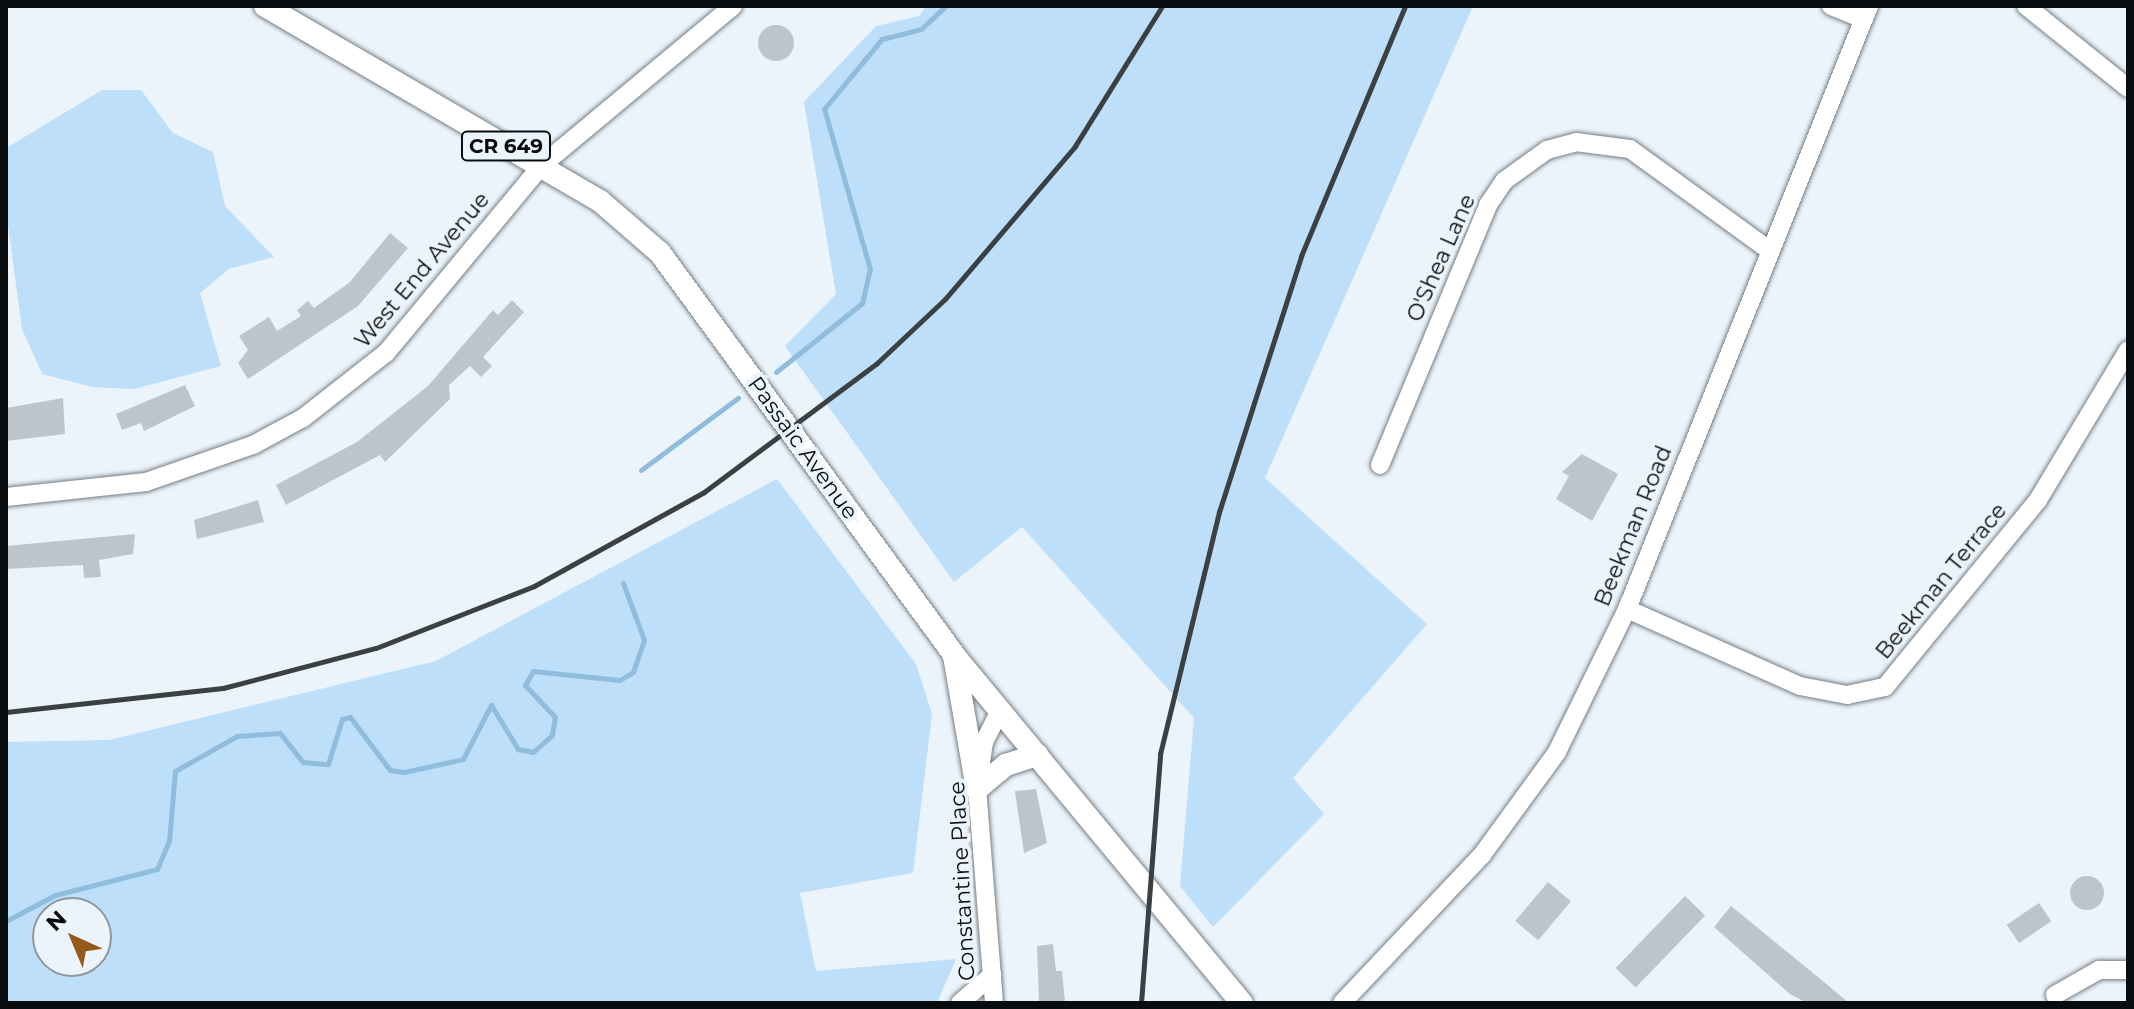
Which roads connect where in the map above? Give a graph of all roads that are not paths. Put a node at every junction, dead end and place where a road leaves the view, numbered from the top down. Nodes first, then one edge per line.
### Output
1 (265, 6) edge
2 (733, 6) edge
3 (1831, 6) edge
4 (2026, 6) edge
5 (1866, 12) edge
6 (2128, 88) edge
7 (541, 166) junction
8 (1769, 250) junction
9 (2128, 350) edge
10 (1380, 465) dead end
11 (6, 497) edge
12 (1627, 609) junction
13 (953, 654) junction
14 (1000, 711) junction
15 (1037, 755) junction
16 (977, 789) junction
17 (2128, 970) edge
18 (992, 975) junction
19 (2055, 995) dead end
20 (960, 1003) edge
21 (994, 1003) edge
22 (1242, 1003) edge
23 (1342, 1003) edge

1 - 7 main road, Passaic Avenue / CR 649
2 - 7 street, West End Avenue
3 - 5 street
4 - 6 street
5 - 8 street, Beekman Road
7 - 11 street, West End Avenue
7 - 13 main road, Passaic Avenue / CR 649
8 - 10 street, O'Shea Lane
8 - 12 street, Beekman Road
9 - 12 street, Beekman Terrace
12 - 23 street, Beekman Road
13 - 14 main road, Passaic Avenue / CR 649
13 - 16 main road
14 - 15 main road, Passaic Avenue
14 - 16 street, Constantine Place
15 - 16 main road
15 - 22 main road, Passaic Avenue
16 - 18 street, Constantine Place
17 - 19 street
18 - 20 street
18 - 21 street, Constantine Place

